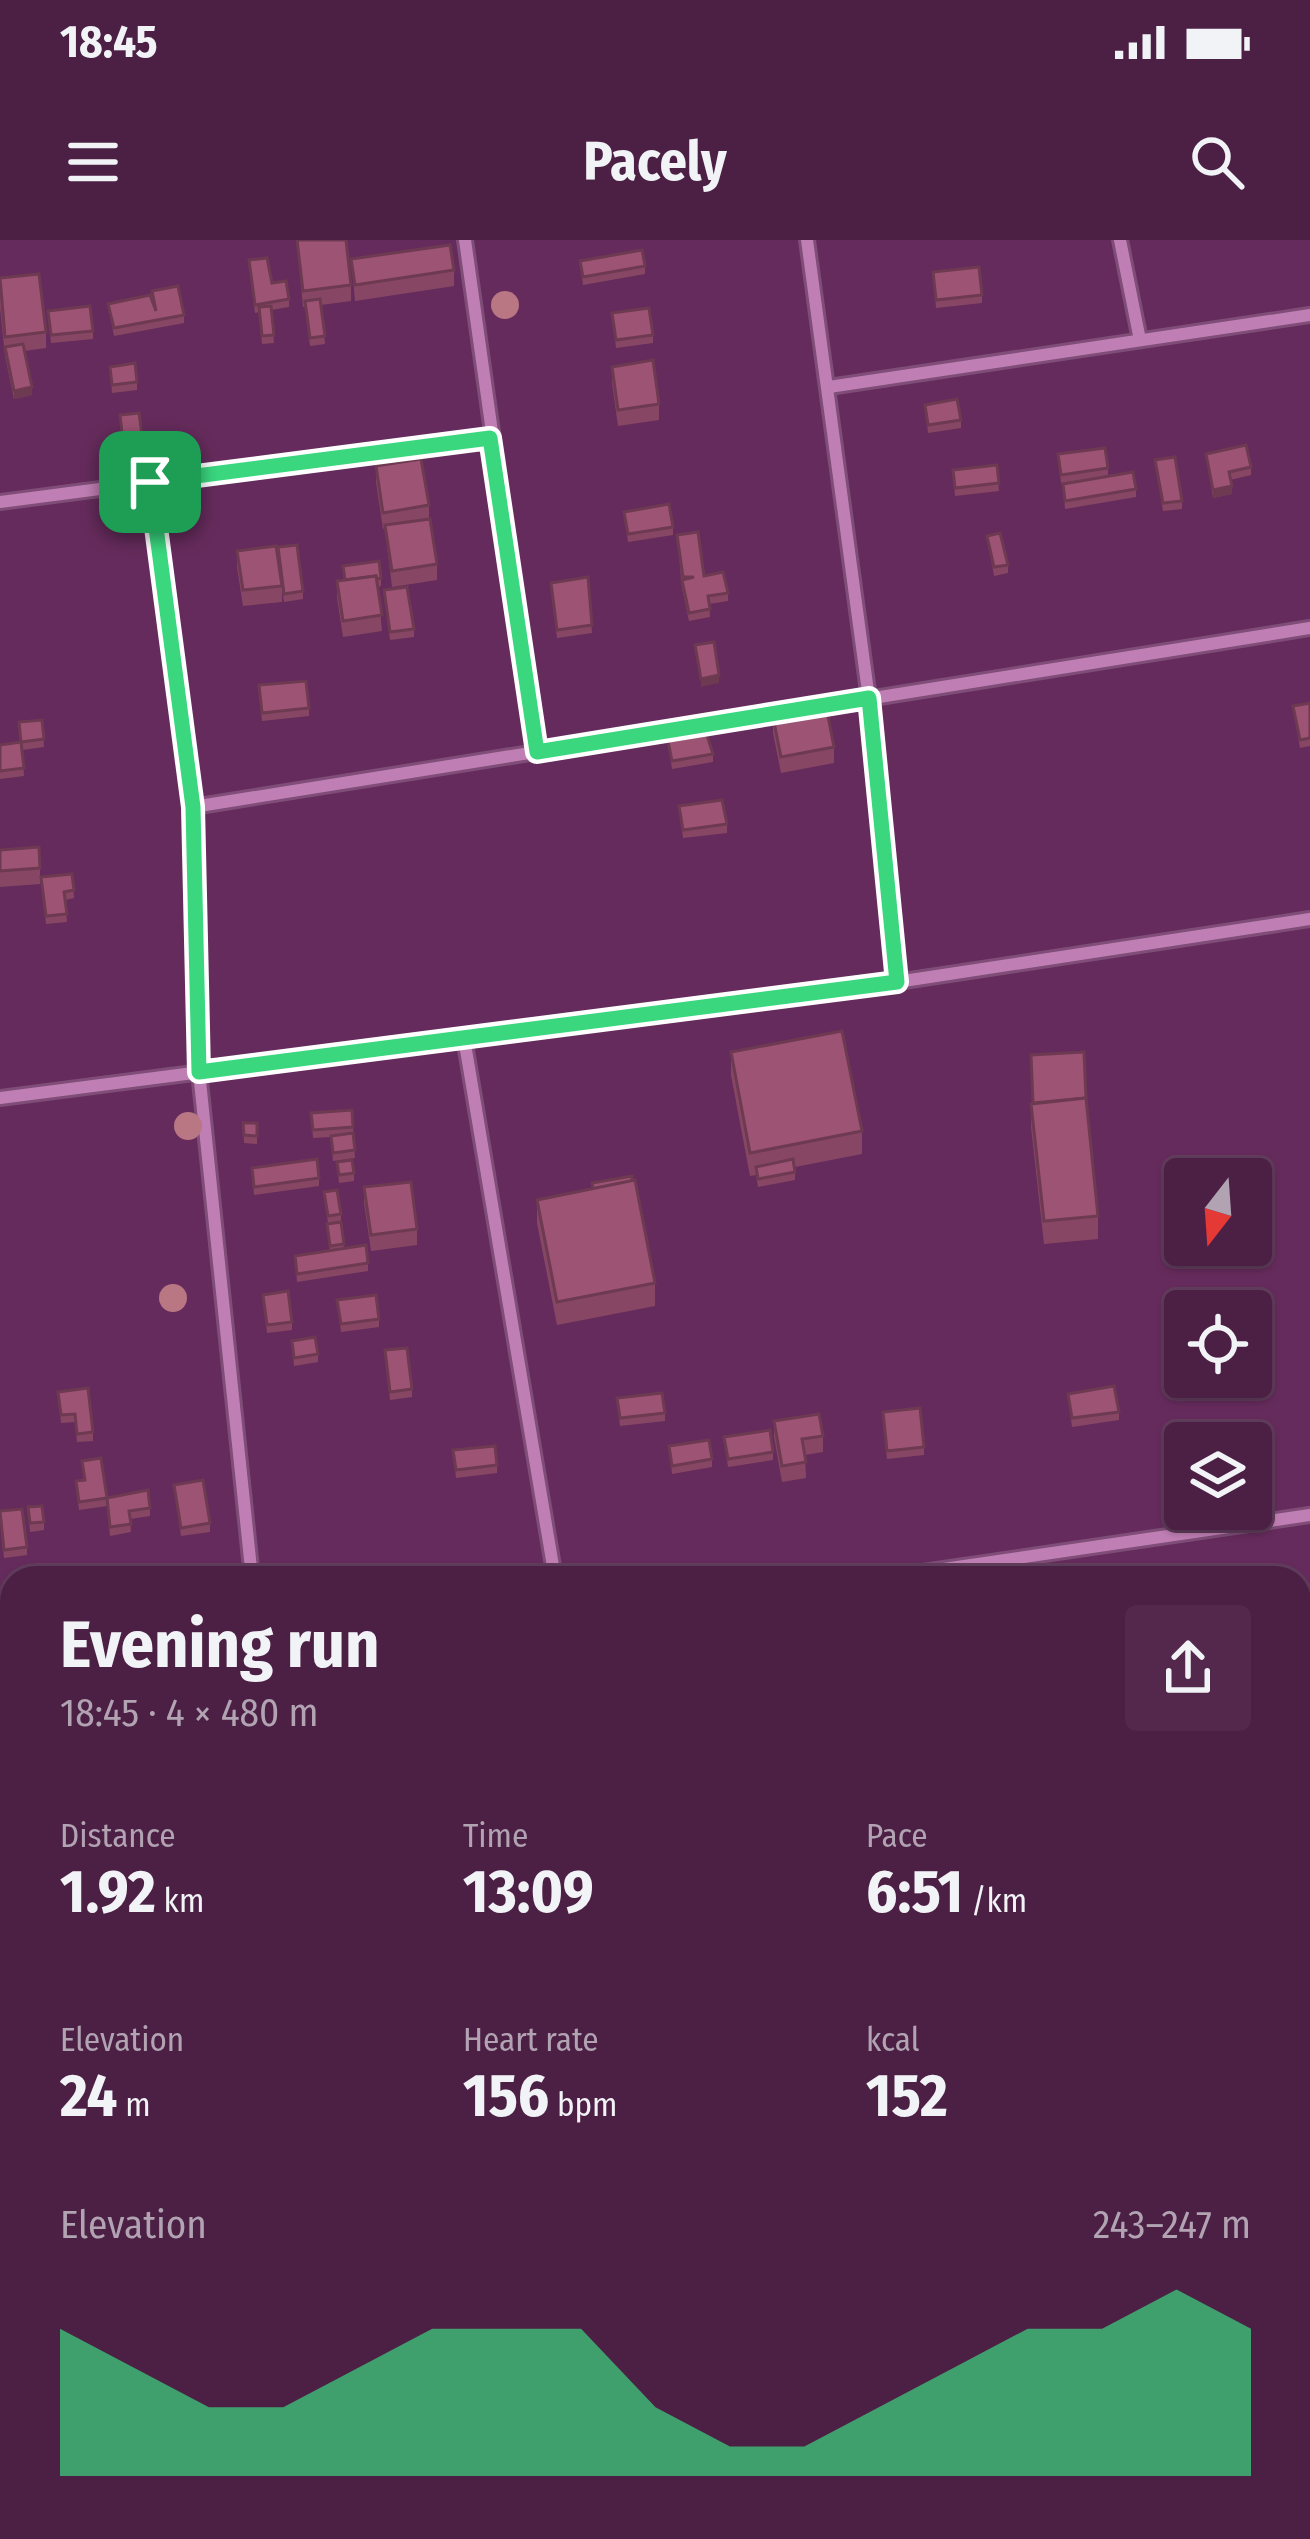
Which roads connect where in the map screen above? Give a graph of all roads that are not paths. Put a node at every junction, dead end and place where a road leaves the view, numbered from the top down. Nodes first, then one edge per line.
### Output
1 (465, 240) edge
2 (807, 240) edge
3 (1120, 240) edge
4 (1310, 315) edge
5 (1140, 340) junction
6 (829, 387) junction
7 (490, 438) junction
8 (150, 482) junction
9 (0, 502) edge
10 (1310, 628) edge
11 (869, 698) junction
12 (537, 752) junction
13 (193, 807) junction
14 (1310, 919) edge
15 (897, 982) junction
16 (464, 1038) junction
17 (199, 1072) junction
18 (0, 1098) edge
19 (1310, 1515) edge
20 (251, 1566) edge
21 (553, 1566) edge
22 (1003, 1566) edge

1 - 7 street
2 - 6 street
3 - 5 street
4 - 5 street
5 - 6 street
6 - 11 street
7 - 8 street
7 - 12 street
8 - 9 street
8 - 13 street
10 - 11 street
11 - 12 street
11 - 15 street
12 - 13 street
13 - 17 street
14 - 15 street
15 - 16 street
16 - 17 street
16 - 21 street
17 - 18 street
17 - 20 street
19 - 22 street

